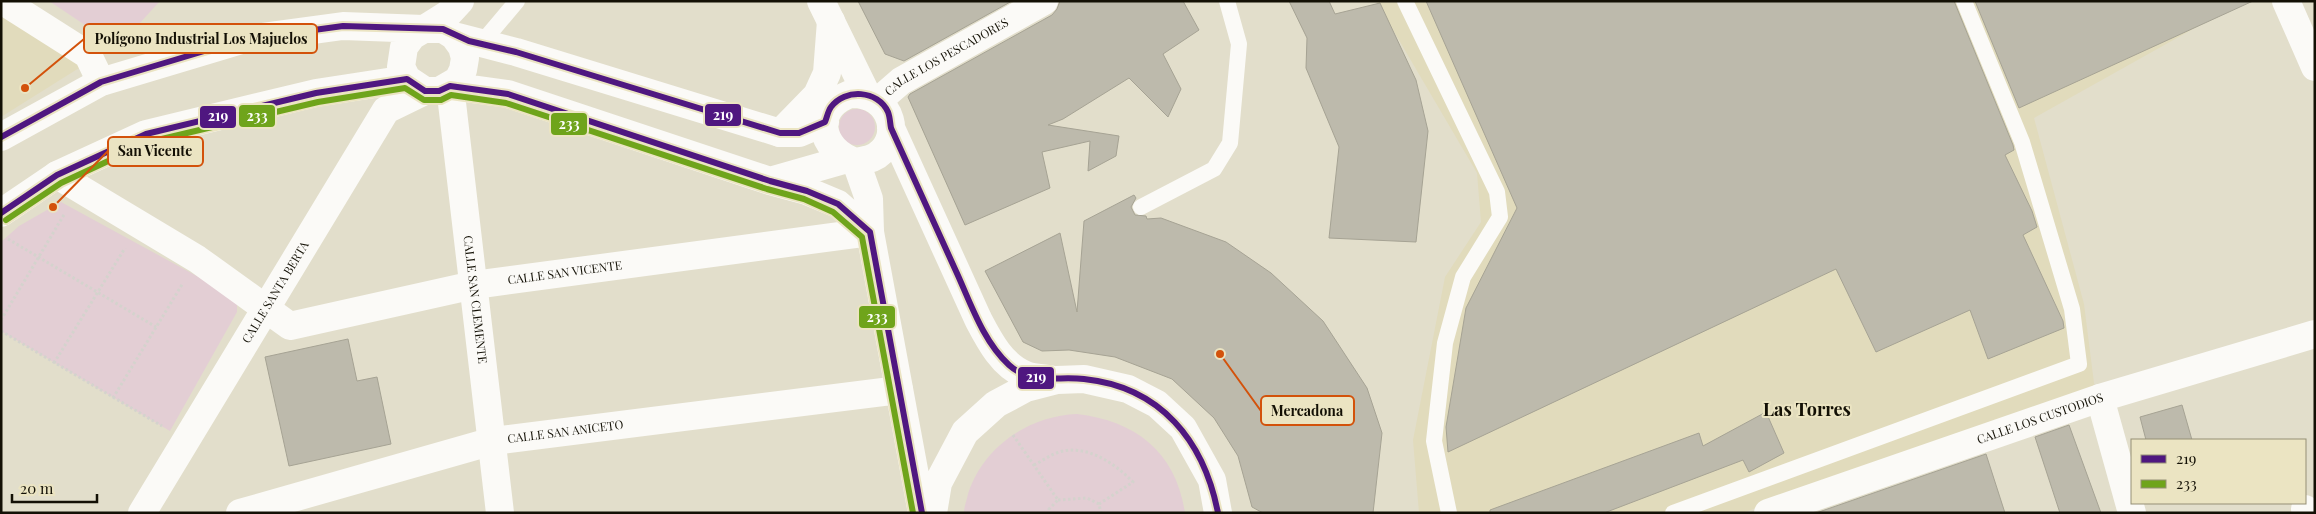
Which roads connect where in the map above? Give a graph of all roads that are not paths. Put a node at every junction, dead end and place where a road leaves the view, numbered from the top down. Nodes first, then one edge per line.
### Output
1 (3, 1) edge
2 (460, 1) edge
3 (517, 1) edge
4 (1227, 1) edge
5 (1405, 1) edge
6 (1964, 1) edge
7 (2286, 1) edge
8 (1031, 4) edge
9 (826, 11) edge
10 (424, 29) junction
11 (454, 36) junction
12 (480, 44) junction
13 (2315, 67) edge
14 (102, 82) junction
15 (428, 86) junction
16 (863, 98) junction
17 (825, 122) junction
18 (891, 128) junction
19 (780, 133) junction
20 (1, 138) edge
21 (852, 160) junction
22 (56, 175) junction
23 (770, 181) junction
24 (1140, 207) dead end
25 (1, 213) edge
26 (870, 232) junction
27 (474, 285) junction
28 (266, 310) junction
29 (2315, 334) edge
30 (1057, 380) junction
31 (899, 390) junction
32 (2100, 398) junction
33 (493, 441) junction
34 (150, 506) edge
35 (1776, 511) edge
36 (240, 513) edge
37 (500, 513) edge
38 (922, 513) edge
39 (933, 513) edge
40 (1218, 513) edge
41 (1449, 513) edge
42 (1673, 513) edge
43 (2132, 513) edge

1 - 14 street
2 - 10 street
3 - 12 lane
4 - 24 lane
5 - 41 lane
6 - 42 lane
7 - 13 street
8 - 16 street, CALLE LOS PESCADORES
9 - 16 street
9 - 19 street
10 - 11 street
10 - 14 street
10 - 15 street
11 - 12 street
11 - 15 street
12 - 19 street
14 - 20 street
15 - 22 street
15 - 23 street
15 - 27 street, CALLE SAN CLEMENTE
15 - 28 street, CALLE SANTA BERTA
16 - 17 street
16 - 18 street
17 - 19 street
17 - 21 street
18 - 21 street
18 - 30 street
21 - 23 street
21 - 26 street
22 - 25 street
22 - 28 street, CALLE SAN VICENTE
23 - 26 street
26 - 27 street, CALLE SAN VICENTE
26 - 31 street
27 - 28 street, CALLE SAN VICENTE
27 - 33 street, CALLE SAN CLEMENTE
28 - 34 street, CALLE SANTA BERTA
29 - 32 street, CALLE LOS CUSTODIOS
30 - 39 street
30 - 40 street
31 - 33 street, CALLE SAN ANICETO
31 - 38 street
32 - 35 street, CALLE LOS CUSTODIOS
32 - 43 street
33 - 36 street, CALLE SAN ANICETO
33 - 37 street, CALLE SAN CLEMENTE

